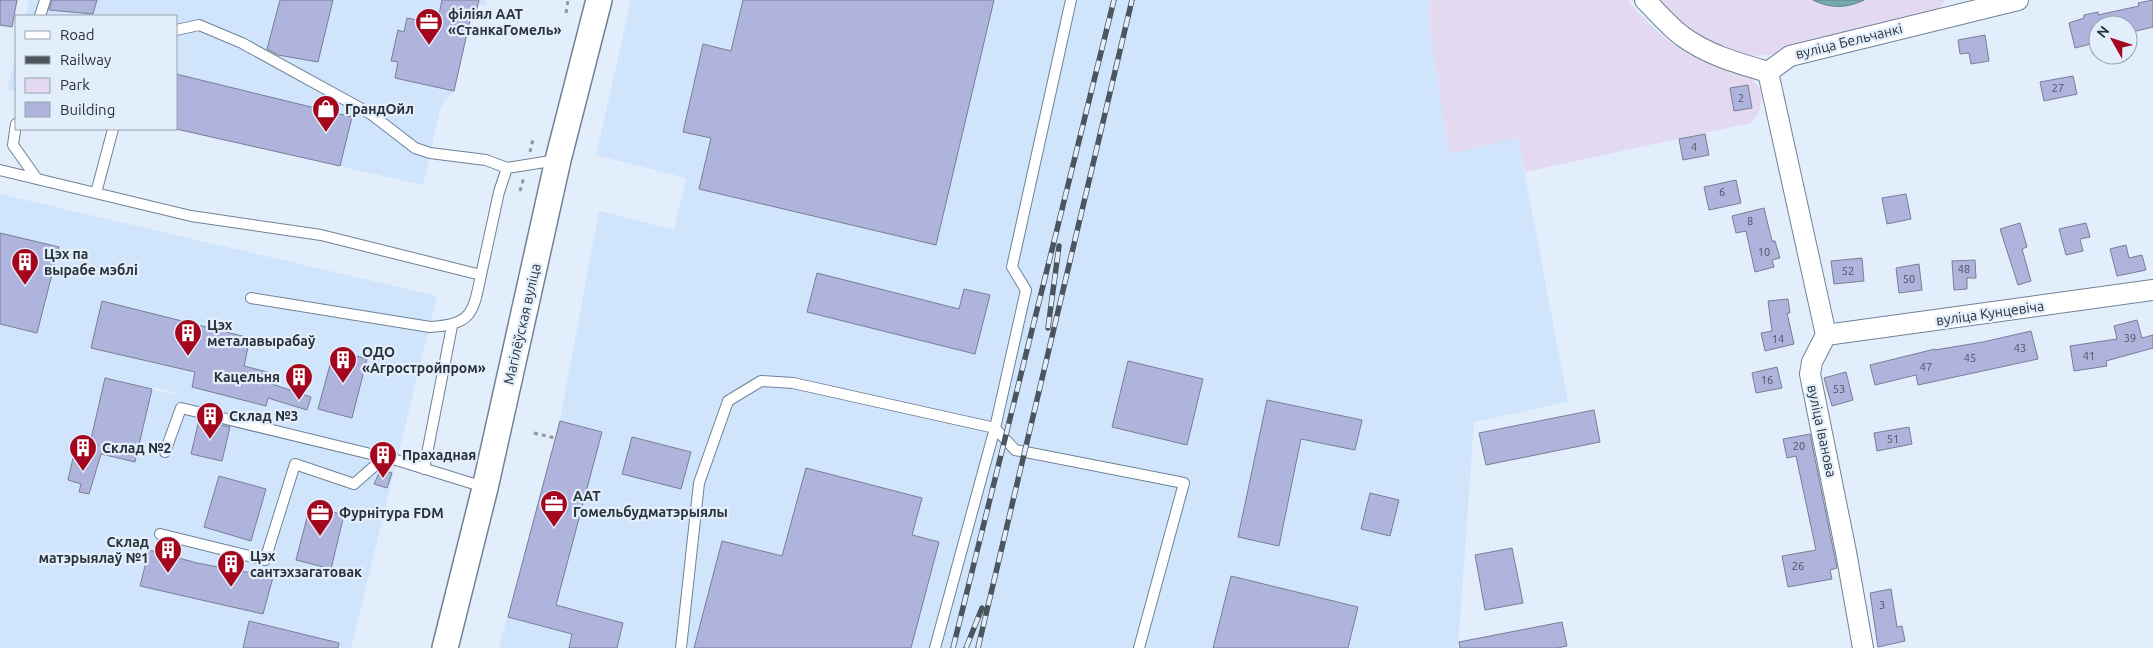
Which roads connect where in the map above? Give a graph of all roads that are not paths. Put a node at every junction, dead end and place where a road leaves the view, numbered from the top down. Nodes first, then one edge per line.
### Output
1 (45, 0) edge
2 (599, 0) edge
3 (1071, 0) edge
4 (1645, 0) edge
5 (2018, 0) edge
6 (40, 15) edge
7 (178, 30) edge
8 (1768, 72) junction
9 (15, 130) edge
10 (114, 130) edge
11 (558, 160) junction
12 (507, 168) junction
13 (0, 170) edge
14 (37, 179) junction
15 (96, 193) junction
16 (481, 275) junction
17 (2153, 290) edge
18 (250, 298) dead end
19 (452, 326) junction
20 (1826, 335) junction
21 (995, 428) junction
22 (165, 452) dead end
23 (393, 459) junction
24 (424, 469) junction
25 (485, 488) junction
26 (160, 534) dead end
27 (445, 648) edge
28 (681, 648) edge
29 (935, 648) edge
30 (1139, 648) edge
31 (1863, 648) edge

1 - 6 lane
2 - 11 street, Магілёўская вуліца
3 - 21 lane
4 - 8 street
5 - 8 street, вуліца Бельчанкі
7 - 12 lane
8 - 20 street
9 - 14 lane
10 - 15 lane
11 - 12 lane
11 - 25 street, Магілёўская вуліца
12 - 16 lane
13 - 14 lane
14 - 15 lane
15 - 16 lane
16 - 19 lane
17 - 20 street, вуліца Кунцевіча
18 - 19 lane
19 - 24 lane
20 - 31 street, вуліца Іванова
21 - 28 lane
21 - 29 lane
21 - 30 lane
22 - 23 lane
23 - 24 lane
23 - 26 lane
24 - 25 lane
25 - 27 street, Магілёўская вуліца

